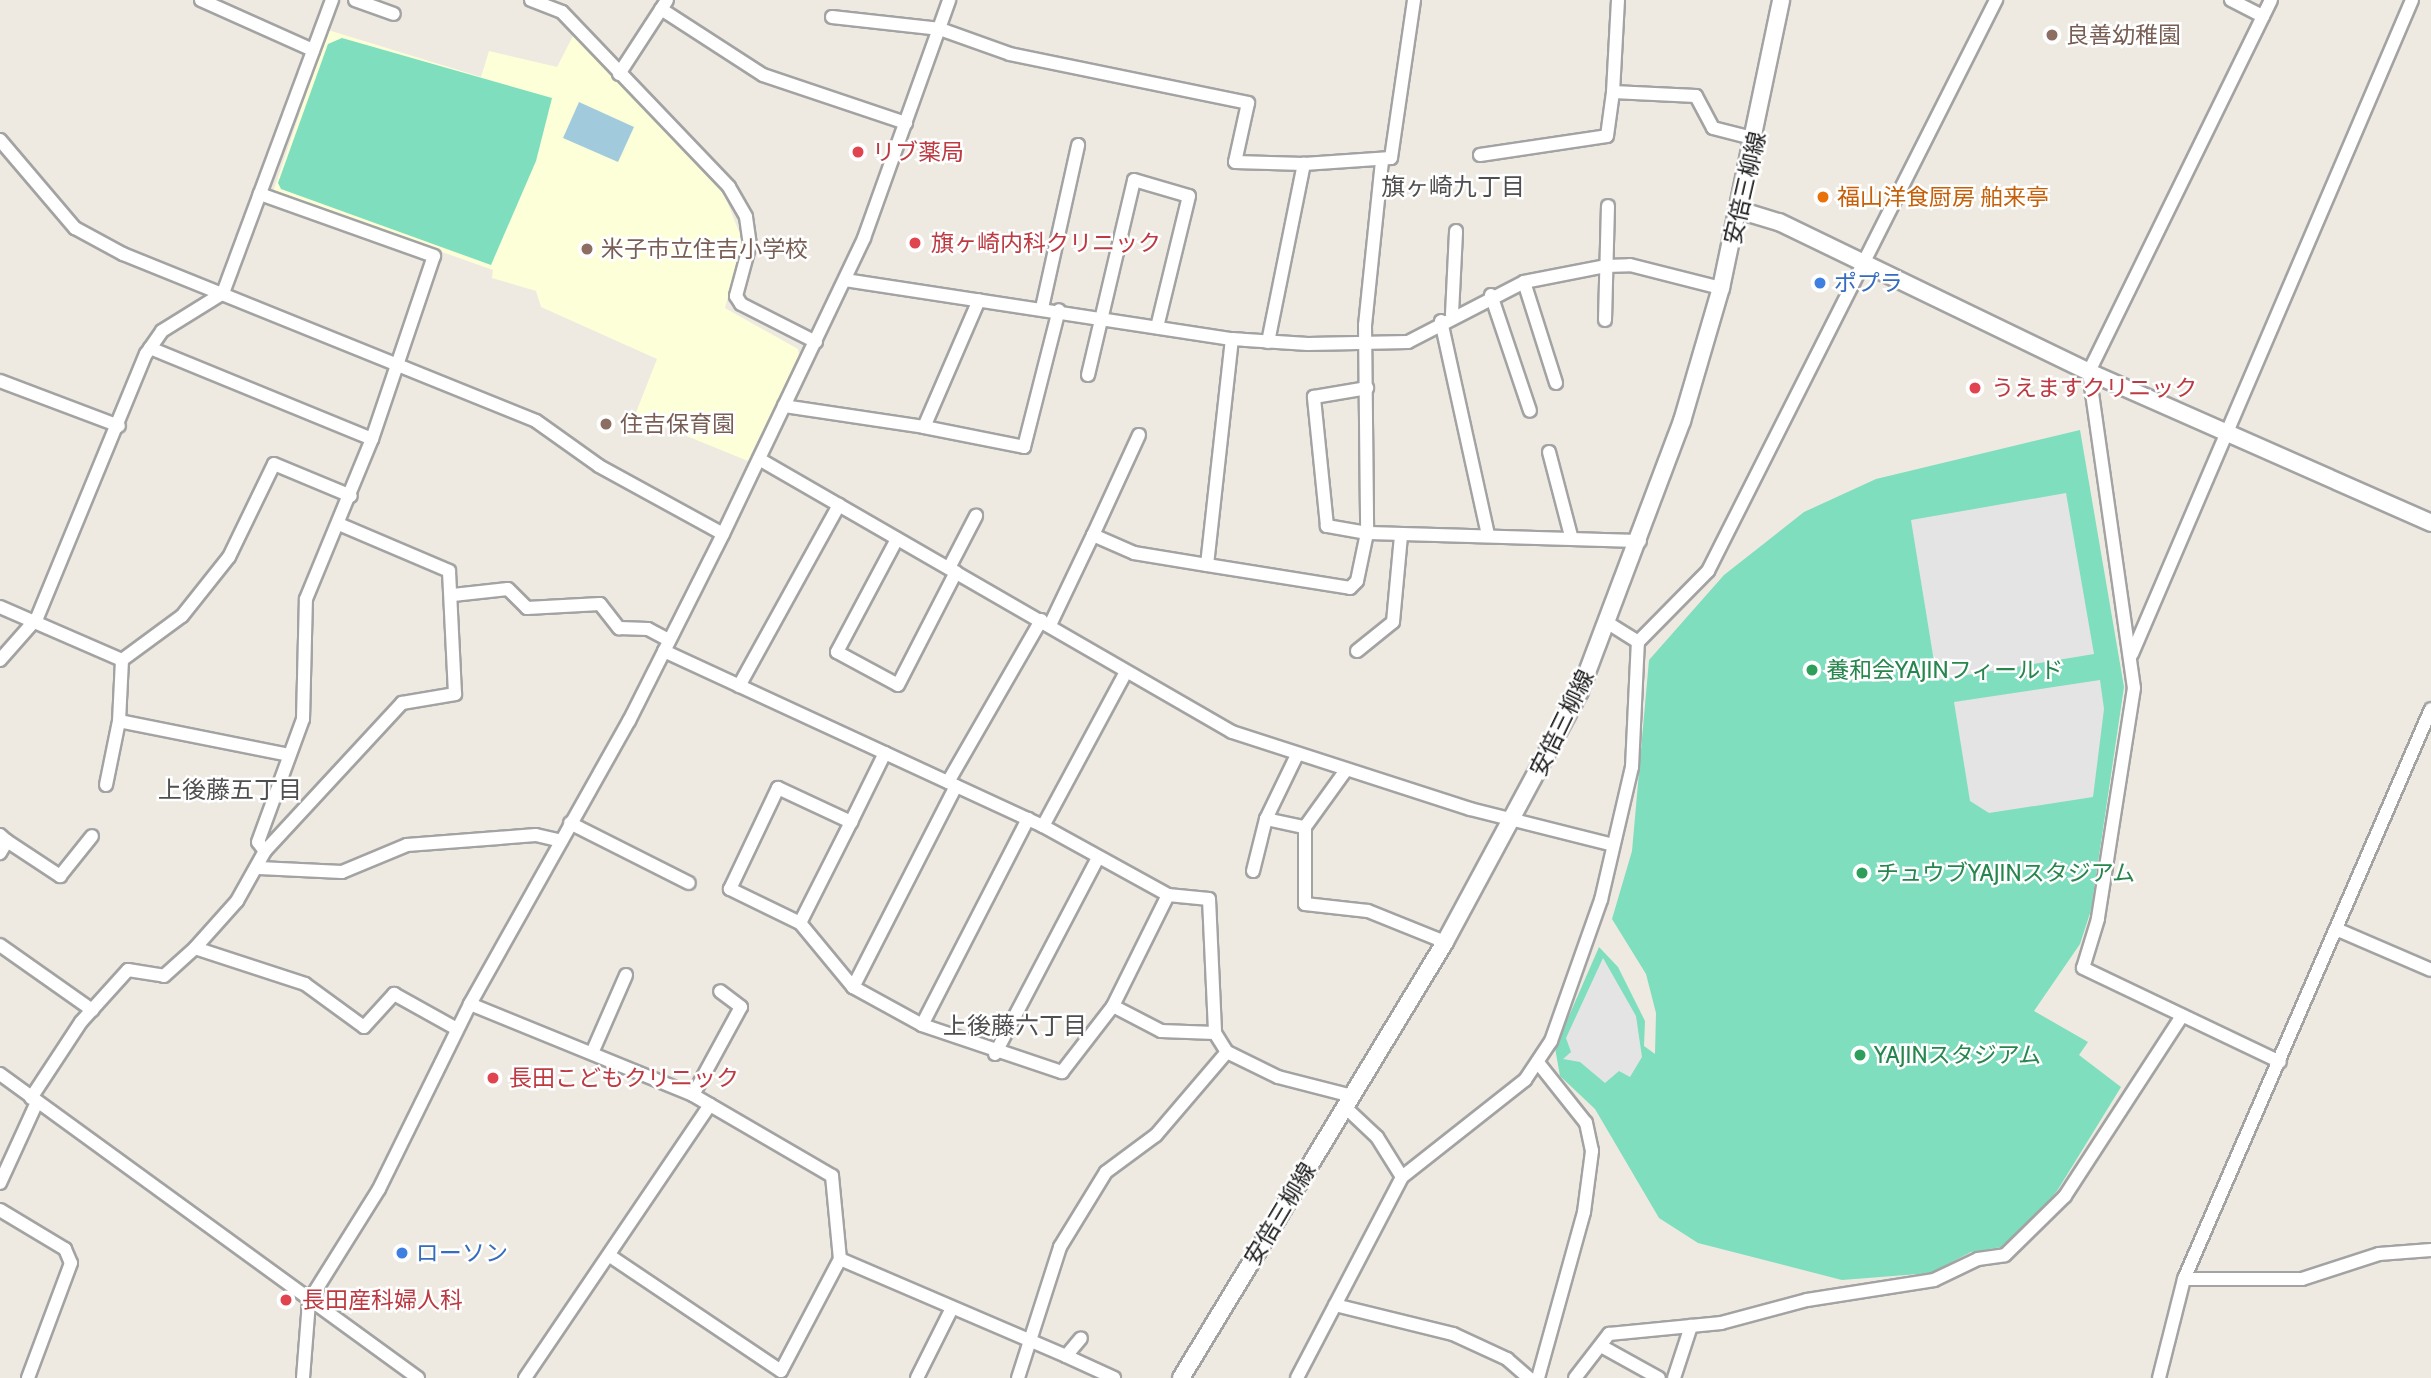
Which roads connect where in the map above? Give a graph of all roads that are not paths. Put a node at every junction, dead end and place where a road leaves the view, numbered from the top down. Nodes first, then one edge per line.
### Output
1 (201, 0) edge
2 (332, 0) edge
3 (355, 0) edge
4 (531, 0) edge
5 (949, 0) edge
6 (1414, 0) edge
7 (1618, 0) edge
8 (1781, 0) edge
9 (1996, 0) edge
10 (2231, 0) edge
11 (2271, 0) edge
12 (2412, 0) edge
13 (664, 4) edge
14 (394, 14) dead end
15 (2263, 16) junction
16 (832, 17) dead end
17 (940, 29) junction
18 (313, 50) junction
19 (620, 74) junction
20 (1613, 92) junction
21 (906, 123) junction
22 (1756, 139) junction
23 (0, 141) edge
24 (1078, 145) dead end
25 (1479, 155) dead end
26 (1382, 161) junction
27 (1304, 164) junction
28 (260, 194) junction
29 (1608, 206) dead end
30 (1742, 211) junction
31 (1456, 231) dead end
32 (1862, 261) junction
33 (1606, 266) junction
34 (845, 280) junction
35 (1524, 282) junction
36 (1721, 288) junction
37 (223, 293) junction
38 (1491, 295) junction
39 (979, 300) junction
40 (1042, 308) junction
41 (1059, 310) junction
42 (1101, 316) junction
43 (1446, 317) junction
44 (1605, 320) dead end
45 (1157, 327) junction
46 (1233, 339) junction
47 (816, 342) junction
48 (1268, 342) junction
49 (1367, 344) junction
50 (150, 348) junction
51 (401, 366) junction
52 (2090, 372) junction
53 (1088, 375) dead end
54 (0, 381) edge
55 (1556, 383) dead end
56 (1367, 388) junction
57 (784, 406) junction
58 (1530, 411) dead end
59 (120, 426) junction
60 (924, 427) junction
61 (2226, 432) junction
62 (1139, 435) dead end
63 (372, 439) junction
64 (1549, 452) dead end
65 (759, 459) junction
66 (351, 496) junction
67 (839, 505) junction
68 (976, 516) dead end
69 (2431, 523) edge
70 (341, 525) junction
71 (1367, 533) junction
72 (723, 534) junction
73 (1093, 535) junction
74 (1401, 535) junction
75 (1488, 535) junction
76 (1571, 536) junction
77 (897, 539) junction
78 (1640, 541) junction
79 (1206, 565) junction
80 (952, 570) junction
81 (453, 596) junction
82 (0, 607) edge
83 (37, 618) junction
84 (1045, 623) junction
85 (1608, 624) junction
86 (1638, 642) junction
87 (666, 645) junction
88 (1357, 651) dead end
89 (2132, 654) junction
90 (0, 660) edge
91 (122, 660) junction
92 (1125, 674) junction
93 (739, 686) junction
94 (2431, 709) edge
95 (119, 721) junction
96 (885, 753) junction
97 (289, 755) junction
98 (1297, 755) junction
99 (1346, 770) junction
100 (952, 784) junction
101 (106, 785) dead end
102 (1028, 819) junction
103 (1266, 819) junction
104 (1515, 819) junction
105 (851, 822) junction
106 (570, 823) junction
107 (1043, 827) junction
108 (1305, 827) junction
109 (92, 836) dead end
110 (4, 838) edge
111 (561, 841) junction
112 (1613, 845) junction
113 (265, 851) junction
114 (0, 853) edge
115 (1098, 858) junction
116 (259, 868) junction
117 (1253, 871) dead end
118 (689, 883) dead end
119 (1168, 895) junction
120 (800, 923) junction
121 (2336, 929) junction
122 (1445, 942) junction
123 (0, 945) edge
124 (195, 948) junction
125 (2431, 970) edge
126 (626, 975) dead end
127 (853, 987) junction
128 (720, 991) dead end
129 (470, 1004) junction
130 (1113, 1006) junction
131 (92, 1010) junction
132 (2182, 1016) junction
133 (922, 1024) junction
134 (457, 1028) junction
135 (1215, 1033) junction
136 (1227, 1052) junction
137 (592, 1053) junction
138 (995, 1054) junction
139 (2280, 1062) junction
140 (1539, 1064) junction
141 (0, 1074) edge
142 (693, 1095) junction
143 (34, 1100) junction
144 (1349, 1102) junction
145 (710, 1105) junction
146 (1402, 1177) junction
147 (0, 1183) edge
148 (0, 1210) edge
149 (2431, 1250) edge
150 (610, 1256) junction
151 (840, 1259) junction
152 (2184, 1279) junction
153 (309, 1301) junction
154 (1335, 1305) junction
155 (951, 1310) junction
156 (1691, 1326) junction
157 (1081, 1338) dead end
158 (1026, 1343) junction
159 (1601, 1346) junction
160 (1066, 1356) junction
161 (779, 1375) edge
162 (28, 1378) edge
163 (303, 1378) edge
164 (418, 1378) edge
165 (525, 1378) edge
166 (917, 1378) edge
167 (1018, 1378) edge
168 (1114, 1378) edge
169 (1181, 1378) edge
170 (1297, 1378) edge
171 (1529, 1378) edge
172 (1538, 1378) edge
173 (1576, 1378) edge
174 (1658, 1378) edge
175 (1674, 1378) edge
176 (2159, 1378) edge

1 - 18 street
2 - 18 street
3 - 14 street
4 - 19 street
5 - 17 street
6 - 26 street
7 - 20 street
8 - 22 street, 安倍三柳線
9 - 32 street
10 - 15 street
11 - 15 street
12 - 61 street
13 - 19 street
13 - 21 street
15 - 52 street
16 - 17 street
17 - 21 street
17 - 27 street
18 - 28 street
19 - 47 street
20 - 22 street
20 - 25 street
21 - 34 street
22 - 30 street, 安倍三柳線
23 - 37 street
24 - 40 street
26 - 27 street
26 - 49 street
27 - 48 street
28 - 37 street
28 - 51 street
29 - 33 street
30 - 32 street
30 - 36 street, 安倍三柳線
31 - 43 street
32 - 52 street
32 - 86 street
33 - 35 street
33 - 36 street
33 - 44 street
34 - 39 street
34 - 47 street
35 - 38 street
35 - 55 street
36 - 78 street, 安倍三柳線
37 - 50 street
37 - 51 street
38 - 43 street
38 - 58 street
39 - 40 street
39 - 60 street
40 - 41 street
41 - 42 street
41 - 60 street
42 - 45 street
42 - 45 street
42 - 53 street
43 - 49 street
43 - 75 street
45 - 46 street
46 - 48 street
46 - 79 street
47 - 57 street
48 - 49 street
49 - 56 street
50 - 59 street
50 - 63 street
51 - 63 street
51 - 72 street
52 - 61 street
52 - 89 street
54 - 59 street
56 - 71 street
56 - 71 street
57 - 60 street
57 - 65 street
59 - 83 street
61 - 69 street
61 - 89 street
62 - 73 street
63 - 66 street
64 - 76 street
65 - 67 street
65 - 72 street
66 - 70 street
66 - 91 street
67 - 77 street
67 - 93 street
68 - 80 street
70 - 81 street
70 - 97 street
71 - 74 street
71 - 79 street
72 - 87 street
73 - 79 street
73 - 84 street
74 - 75 street
74 - 88 street
75 - 76 street
76 - 78 street
77 - 80 street
77 - 80 street
78 - 85 street, 安倍三柳線
80 - 84 street
81 - 87 street
81 - 113 street
82 - 83 street
83 - 90 street
83 - 91 street
84 - 92 street
84 - 100 street
85 - 86 street
85 - 104 street, 安倍三柳線
86 - 112 street
87 - 93 street
87 - 106 street
89 - 132 street
91 - 95 street
92 - 98 street
92 - 107 street
93 - 96 street
94 - 121 street
95 - 97 street
95 - 101 street
96 - 100 street
96 - 105 street
97 - 113 street
98 - 99 street
98 - 103 street
99 - 104 street
99 - 108 street
100 - 102 street
100 - 127 street
102 - 107 street
102 - 133 street
103 - 108 street
103 - 117 street
104 - 112 street
104 - 122 street, 安倍三柳線
105 - 120 street
105 - 120 street
106 - 111 street
106 - 118 street
107 - 115 street
108 - 122 street
109 - 110 street
110 - 114 street
111 - 116 street
111 - 129 street
112 - 140 street
113 - 116 street
115 - 119 street
115 - 138 street
116 - 124 street
119 - 130 street
119 - 135 street
120 - 127 street
121 - 125 street
121 - 139 street
122 - 144 street, 安倍三柳線
123 - 131 street
124 - 131 street
124 - 134 street
126 - 137 street
127 - 133 street
128 - 142 street
129 - 134 street
129 - 137 street
130 - 135 street
130 - 138 street
131 - 143 street
132 - 139 street
132 - 156 street
133 - 138 street
134 - 153 street
135 - 136 street
136 - 144 street
136 - 158 street
137 - 142 street
139 - 152 street
140 - 146 street
140 - 172 street
141 - 143 street
142 - 145 street
143 - 147 street
143 - 153 street
144 - 146 street
144 - 169 street, 安倍三柳線
145 - 150 street
145 - 151 street
146 - 154 street
148 - 162 street
149 - 152 street
150 - 161 street
150 - 165 street
151 - 155 street
151 - 161 street
152 - 176 street
153 - 163 street
153 - 164 street
154 - 170 street
154 - 171 street
155 - 158 street
155 - 166 street
156 - 159 street
156 - 175 street
157 - 160 street
158 - 160 street
158 - 167 street
159 - 173 street
159 - 174 street
160 - 168 street

